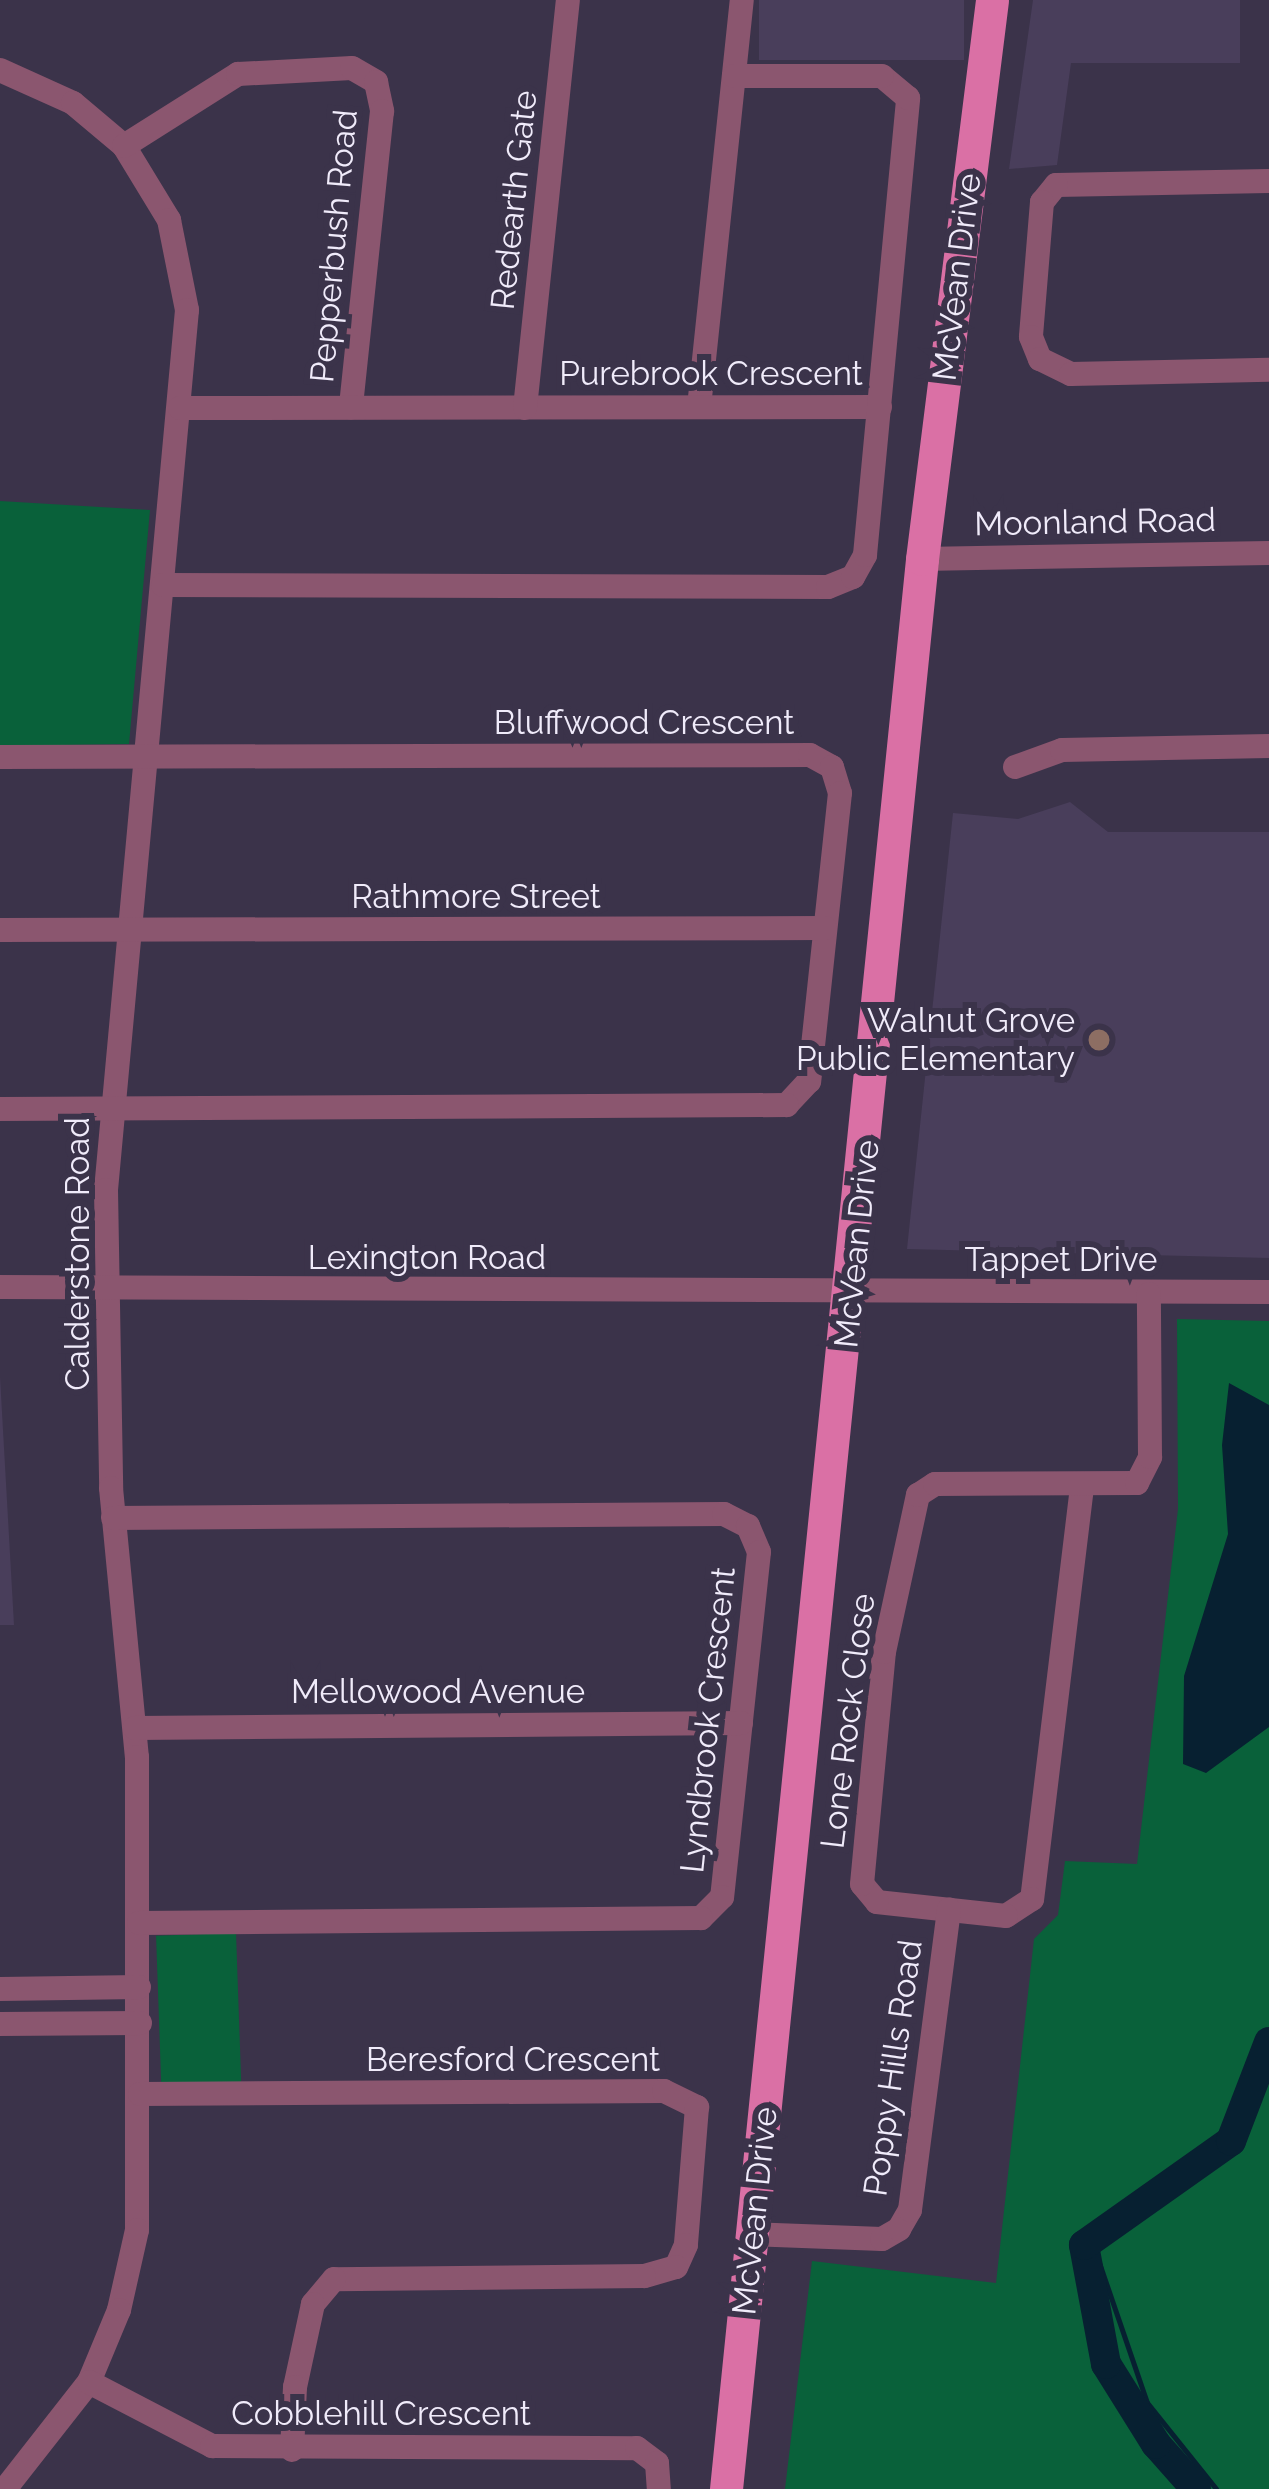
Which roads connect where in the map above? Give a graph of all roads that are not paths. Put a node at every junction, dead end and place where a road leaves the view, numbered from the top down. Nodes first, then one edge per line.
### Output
1 (568, 0) edge
2 (742, 0) edge
3 (992, 0) edge
4 (0, 70) edge
5 (734, 76) junction
6 (124, 146) junction
7 (1269, 181) edge
8 (1269, 370) edge
9 (352, 407) junction
10 (525, 407) junction
11 (699, 407) junction
12 (880, 407) junction
13 (180, 408) junction
14 (1269, 553) edge
15 (922, 559) junction
16 (163, 585) junction
17 (1269, 746) edge
18 (145, 757) junction
19 (0, 758) edge
20 (1015, 767) dead end
21 (825, 928) junction
22 (0, 930) edge
23 (127, 931) junction
24 (0, 1109) edge
25 (111, 1109) junction
26 (0, 1288) edge
27 (107, 1288) junction
28 (854, 1292) junction
29 (1269, 1292) edge
30 (1150, 1294) junction
31 (1082, 1487) junction
32 (113, 1518) junction
33 (741, 1724) junction
34 (135, 1728) junction
35 (949, 1910) junction
36 (139, 1924) junction
37 (140, 1987) junction
38 (0, 1989) edge
39 (140, 2023) junction
40 (0, 2024) edge
41 (140, 2094) junction
42 (752, 2234) junction
43 (89, 2382) junction
44 (292, 2450) junction
45 (5, 2489) edge
46 (659, 2489) edge
47 (726, 2489) edge

1 - 10 street, Redearth Gate
2 - 5 street
3 - 15 main road, McVean Drive
4 - 6 street, Calderstone Road
5 - 11 street
5 - 12 street
6 - 9 street, Pepperbush Road
6 - 13 street, Calderstone Road
7 - 8 street
9 - 10 street, Purebrook Crescent
9 - 13 street, Purebrook Crescent
10 - 11 street, Purebrook Crescent
11 - 12 street, Purebrook Crescent
12 - 16 street, Purebrook Crescent
13 - 16 street, Calderstone Road
14 - 15 street, Moonland Road
15 - 28 main road, McVean Drive
16 - 18 street, Calderstone Road
17 - 20 street
18 - 19 street, Bluffwood Crescent
18 - 21 street, Bluffwood Crescent
18 - 23 street, Calderstone Road
21 - 23 street, Rathmore Street
21 - 25 street, Bluffwood Crescent
22 - 23 street, Rathmore Street
23 - 25 street, Calderstone Road
24 - 25 street, Bluffwood Crescent
25 - 27 street, Calderstone Road
26 - 27 street, Lexington Road
27 - 28 street, Lexington Road
27 - 32 street, Calderstone Road
28 - 30 street, Tappet Drive
28 - 42 main road, McVean Drive
29 - 30 street, Tappet Drive
30 - 31 street, Lone Rock Close
31 - 35 street, Lone Rock Close
31 - 35 street, Lone Rock Close
32 - 33 street, Lyndbrook Crescent
32 - 34 street, Calderstone Road
33 - 34 street, Mellowood Avenue
33 - 36 street, Lyndbrook Crescent
34 - 36 street, Calderstone Road
35 - 42 street, Poppy Hills Road
36 - 37 street, Calderstone Road
37 - 38 street
37 - 39 street, Calderstone Road
39 - 40 street
39 - 41 street, Calderstone Road
41 - 43 street, Calderstone Road
41 - 44 street, Beresford Crescent
42 - 47 main road, McVean Drive
43 - 44 street, Cobblehill Crescent
43 - 45 street, Calderstone Road
44 - 46 street, Cobblehill Crescent

